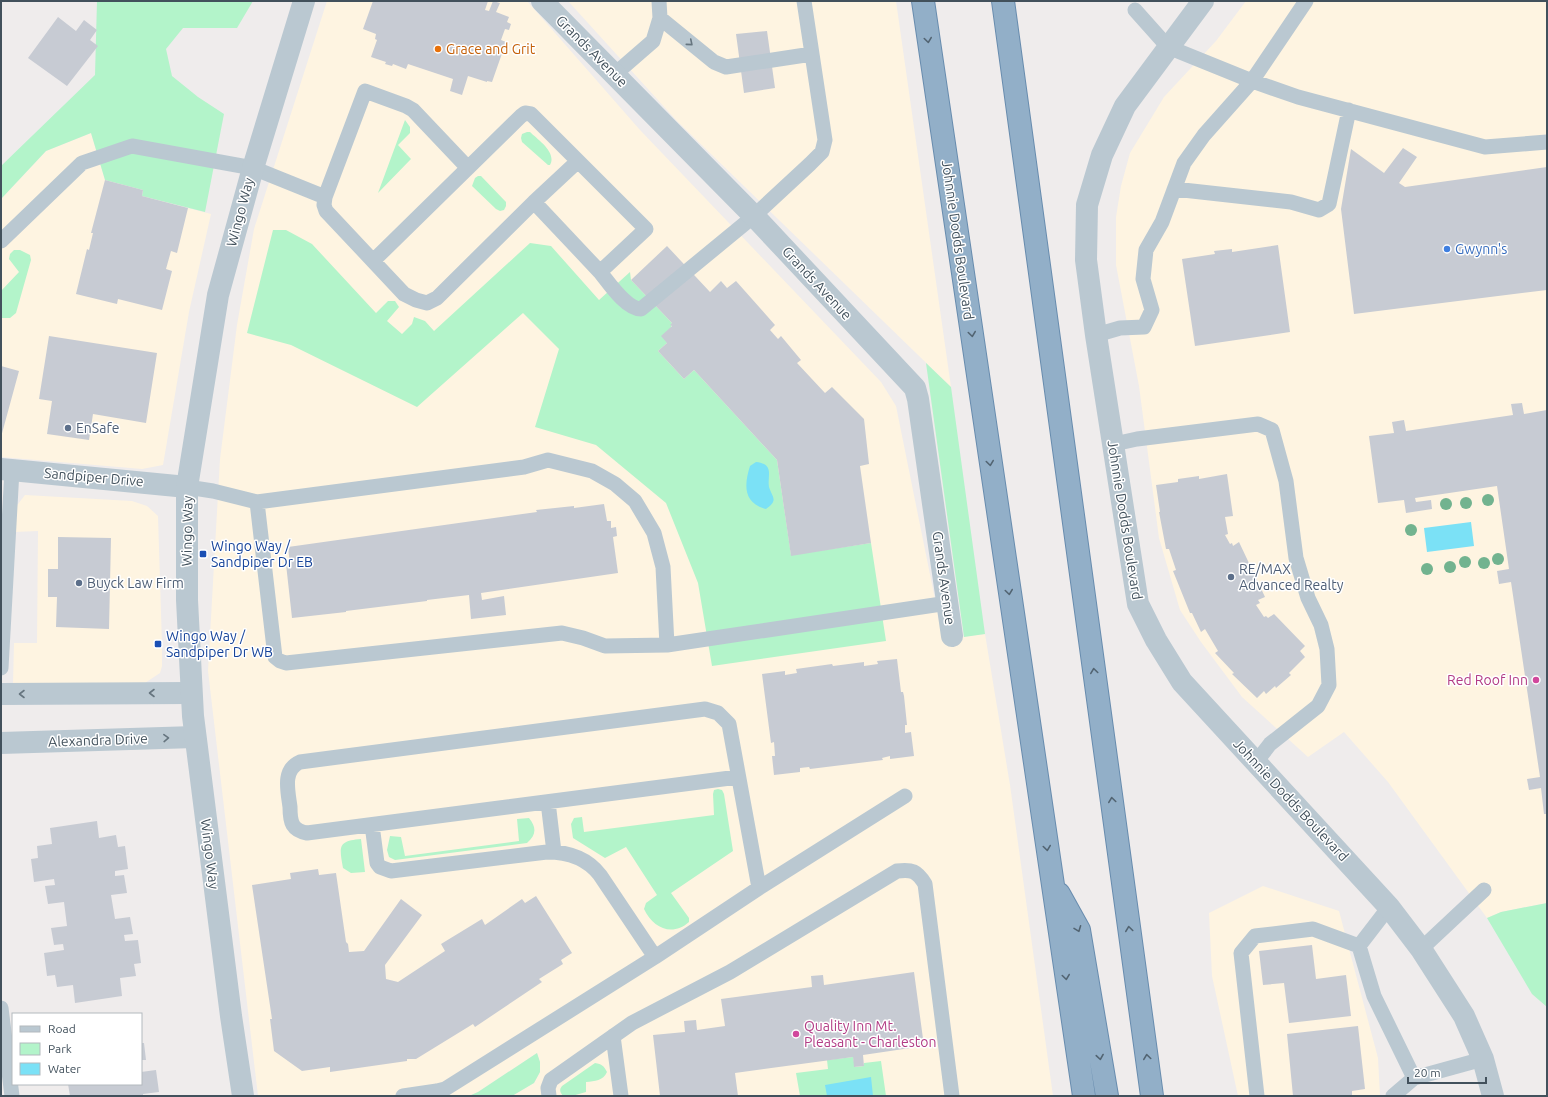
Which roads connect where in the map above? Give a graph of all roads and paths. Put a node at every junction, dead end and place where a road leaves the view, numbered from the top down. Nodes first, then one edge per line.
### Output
1 (304, 1) edge
2 (542, 1) edge
3 (659, 1) edge
4 (804, 1) edge
5 (923, 1) edge
6 (1003, 1) edge
7 (1203, 1) edge
8 (1306, 1) edge
9 (1135, 10) dead end
10 (660, 18) junction
11 (1168, 47) junction
12 (812, 54) junction
13 (615, 74) junction
14 (1252, 82) junction
15 (1349, 110) junction
16 (1547, 142) edge
17 (578, 161) junction
18 (252, 168) junction
19 (468, 168) junction
20 (1174, 189) junction
21 (325, 197) junction
22 (534, 202) junction
23 (754, 216) junction
24 (1, 241) edge
25 (373, 261) junction
26 (600, 272) junction
27 (1096, 335) junction
28 (1114, 444) junction
29 (7, 469) edge
30 (188, 486) junction
31 (257, 502) junction
32 (948, 603) junction
33 (952, 636) dead end
34 (667, 645) junction
35 (1, 668) edge
36 (191, 693) junction
37 (1, 694) edge
38 (195, 737) junction
39 (1, 743) edge
40 (1256, 762) junction
41 (738, 777) junction
42 (905, 796) dead end
43 (548, 802) junction
44 (372, 825) junction
45 (554, 852) junction
46 (1052, 883) junction
47 (759, 888) junction
48 (1484, 890) dead end
49 (1389, 907) junction
50 (1358, 946) junction
51 (1421, 949) junction
52 (655, 957) junction
53 (1, 1008) edge
54 (2, 1026) edge
55 (613, 1036) junction
56 (1483, 1059) junction
57 (1414, 1078) junction
58 (12, 1096) edge
59 (243, 1096) edge
60 (403, 1096) edge
61 (549, 1096) edge
62 (621, 1096) edge
63 (952, 1096) edge
64 (1084, 1096) edge
65 (1107, 1096) edge
66 (1152, 1096) edge
67 (1257, 1096) edge
68 (1393, 1096) edge
69 (1493, 1096) edge

1 - 18 street, Wingo Way
2 - 13 street, Grands Avenue
3 - 10 lane
4 - 12 lane
5 -> 46 highway, Johnnie Dodds Boulevard
66 -> 6 highway
7 - 11 street, Johnnie Dodds Boulevard
8 - 14 lane
9 - 11 lane
10 -> 12 lane
10 - 13 lane
11 - 14 lane
11 - 27 street, Johnnie Dodds Boulevard
12 - 23 lane
13 - 23 street, Grands Avenue
14 - 15 lane
14 - 20 lane
15 - 16 lane
15 - 20 lane
17 - 19 lane
17 - 22 lane
17 - 26 lane
18 - 21 lane
18 - 24 lane
18 - 30 street, Wingo Way
19 - 21 lane
19 - 25 lane
20 - 27 lane
21 - 25 lane
22 - 25 lane
22 - 26 lane
23 - 26 lane
23 - 32 street, Grands Avenue
27 - 28 street, Johnnie Dodds Boulevard
28 - 40 street, Johnnie Dodds Boulevard
28 - 40 lane
29 - 30 street, Sandpiper Drive
29 - 35 lane
30 - 31 lane
30 - 36 street, Wingo Way
31 - 34 lane
31 - 34 lane
32 - 33 street, Grands Avenue
32 - 34 lane
36 -> 37 street
36 - 38 street, Wingo Way
39 -> 38 street, Alexandra Drive
38 - 59 street, Wingo Way
40 - 49 street, Johnnie Dodds Boulevard
41 - 43 lane
41 - 44 lane
41 - 47 lane
42 - 47 lane
43 - 44 lane
43 - 45 lane
44 - 45 lane
45 - 52 lane
46 -> 64 highway, Johnnie Dodds Boulevard
46 -> 65 highway
47 - 52 lane
48 - 51 lane
49 - 50 lane
49 - 51 street, Johnnie Dodds Boulevard
50 - 57 lane
50 - 67 lane
51 - 56 street, Johnnie Dodds Boulevard
52 - 60 lane
53 - 54 lane
54 - 58 lane
55 - 61 lane
55 - 62 lane
55 - 63 lane
56 - 57 lane
56 - 69 street, Johnnie Dodds Boulevard
57 - 68 lane

